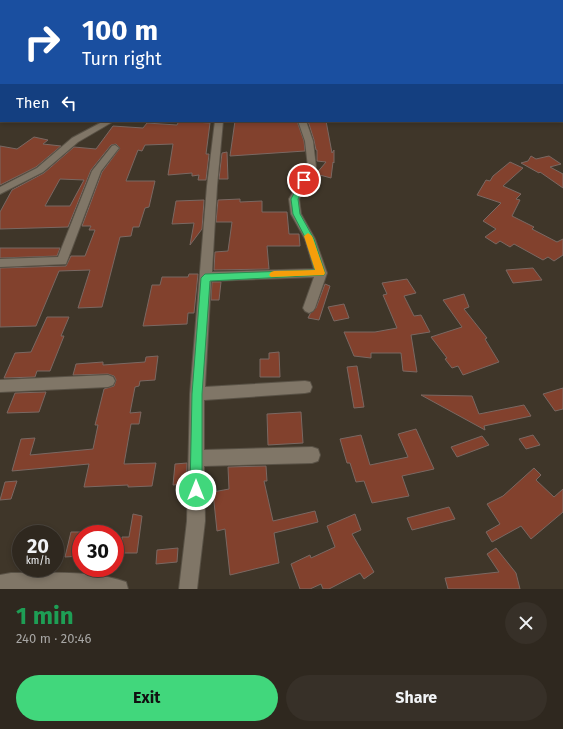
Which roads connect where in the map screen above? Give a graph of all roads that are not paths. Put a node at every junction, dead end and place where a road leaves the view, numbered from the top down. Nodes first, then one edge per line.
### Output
1 (108, 122) edge
2 (219, 122) edge
3 (302, 122) edge
4 (115, 148) dead end
5 (0, 191) edge
6 (0, 263) edge
7 (321, 273) junction
8 (205, 278) junction
9 (309, 308) dead end
10 (108, 381) dead end
11 (0, 386) edge
12 (305, 387) dead end
13 (197, 394) junction
14 (312, 455) dead end
15 (196, 458) junction
16 (0, 584) edge
17 (119, 589) edge
18 (188, 589) edge

1 - 5 street
2 - 8 street
3 - 7 street
4 - 6 street
7 - 8 street
7 - 9 street
8 - 13 street
10 - 11 street
12 - 13 street
13 - 15 street
14 - 15 street
15 - 18 street
16 - 17 street

